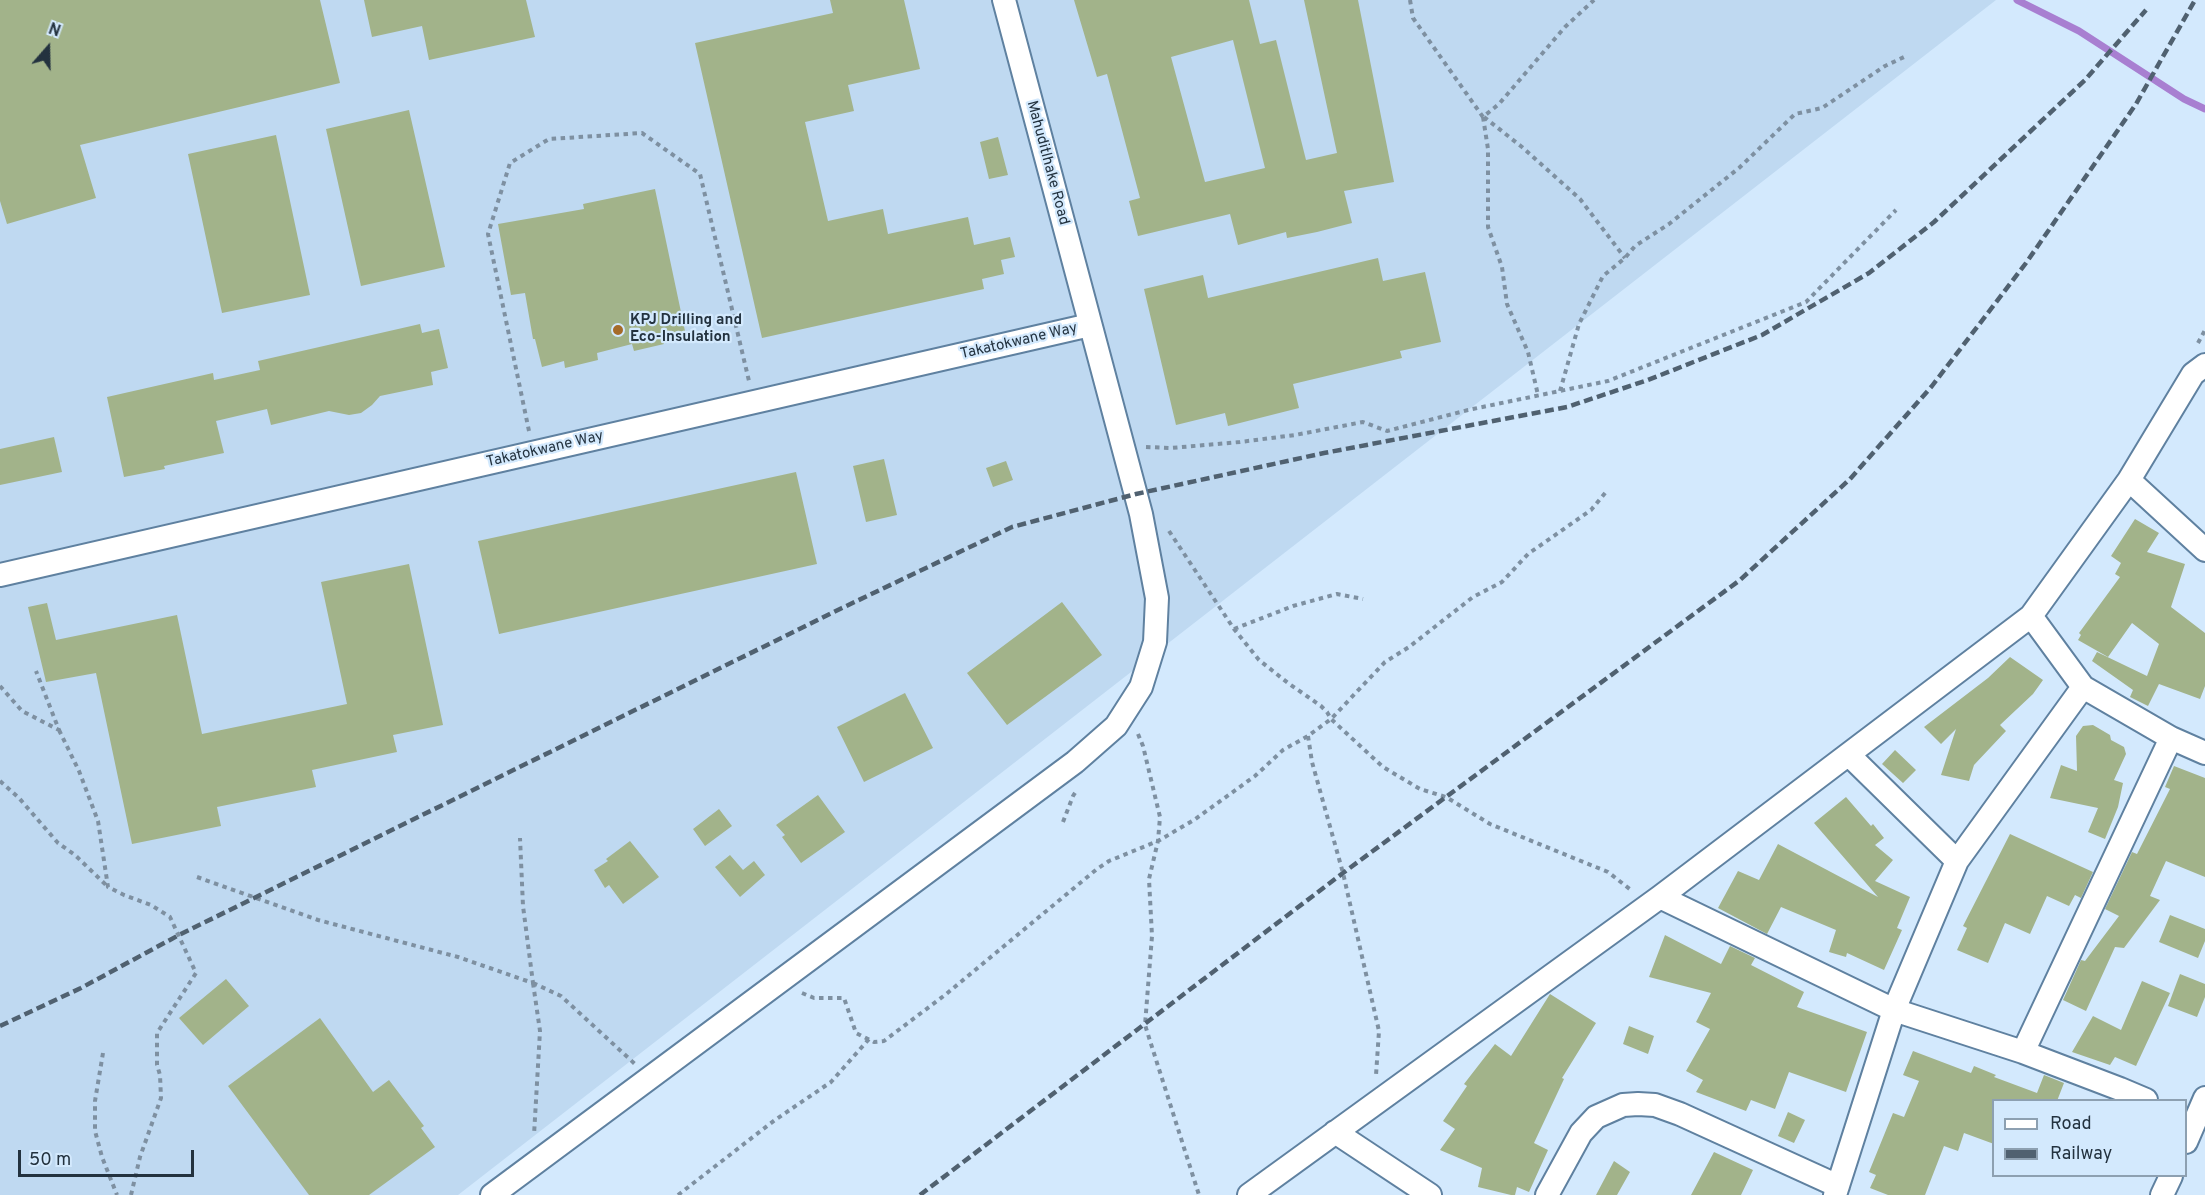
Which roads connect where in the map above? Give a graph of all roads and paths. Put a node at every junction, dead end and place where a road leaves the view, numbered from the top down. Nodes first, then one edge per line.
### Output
1 (1004, 0) edge
2 (1410, 0) edge
3 (1594, 0) edge
4 (1904, 57) dead end
5 (1483, 117) junction
6 (1896, 210) dead end
7 (1625, 258) junction
8 (1090, 325) junction
9 (2205, 330) edge
10 (2200, 357) edge
11 (1560, 391) junction
12 (1538, 395) junction
13 (754, 402) junction
14 (533, 453) junction
15 (1146, 458) dead end
16 (2129, 480) junction
17 (1606, 492) dead end
18 (1167, 527) dead end
19 (2205, 550) edge
20 (0, 575) edge
21 (1364, 599) dead end
22 (2031, 616) junction
23 (1234, 630) junction
24 (36, 671) dead end
25 (0, 686) edge
26 (2083, 687) junction
27 (1127, 708) junction
28 (1331, 719) junction
29 (59, 729) junction
30 (1308, 736) junction
31 (2171, 738) junction
32 (2205, 753) edge
33 (1849, 755) junction
34 (0, 781) edge
35 (520, 838) dead end
36 (1158, 841) junction
37 (1957, 861) junction
38 (197, 877) dead end
39 (108, 886) junction
40 (1633, 891) dead end
41 (1660, 897) junction
42 (533, 983) junction
43 (778, 983) junction
44 (1894, 1011) junction
45 (868, 1039) junction
46 (2024, 1052) junction
47 (103, 1053) dead end
48 (650, 1078) junction
49 (1375, 1081) dead end
50 (2205, 1098) edge
51 (2141, 1099) edge
52 (2188, 1128) edge
53 (1335, 1132) junction
54 (534, 1164) junction
55 (1837, 1190) edge
56 (117, 1195) edge
57 (131, 1195) edge
58 (492, 1195) edge
59 (678, 1195) edge
60 (1199, 1195) edge
61 (1249, 1195) edge
62 (1430, 1195) edge
63 (1547, 1195) edge

1 - 8 street, Mahuditlhake Road
2 - 5 path
3 - 5 path
4 - 7 path
5 - 7 path
5 - 12 path
6 - 11 path
7 - 11 path
8 - 13 street, Takatokwane Way
8 - 27 street, Mahuditlhake Road
9 - 10 path
10 - 16 street
11 - 12 path
12 - 15 path
13 - 14 street, Takatokwane Way
13 - 14 path
14 - 20 street, Takatokwane Way
16 - 19 street
16 - 22 street
17 - 28 path
18 - 23 path
21 - 23 path
22 - 26 street
22 - 33 street
23 - 28 path
24 - 29 path
25 - 29 path
26 - 31 street
26 - 37 street
27 - 36 path
27 - 43 street, Mahuditlhake Road
28 - 30 path
28 - 40 path
29 - 39 path
30 - 36 path
30 - 49 path
31 - 32 street
31 - 46 street
33 - 37 street
33 - 41 street
34 - 39 path
35 - 42 path
36 - 45 path
36 - 60 path
37 - 44 street
38 - 42 path
39 - 57 path
41 - 44 street
41 - 53 street
42 - 48 path
42 - 54 path
43 - 45 path
43 - 48 street, Mahuditlhake Road
44 - 46 street
44 - 55 street
45 - 59 path
46 - 51 street
47 - 56 path
48 - 54 street, Mahuditlhake Road
50 - 52 street
53 - 61 street
53 - 62 street
54 - 58 street, Mahuditlhake Road
55 - 63 street

